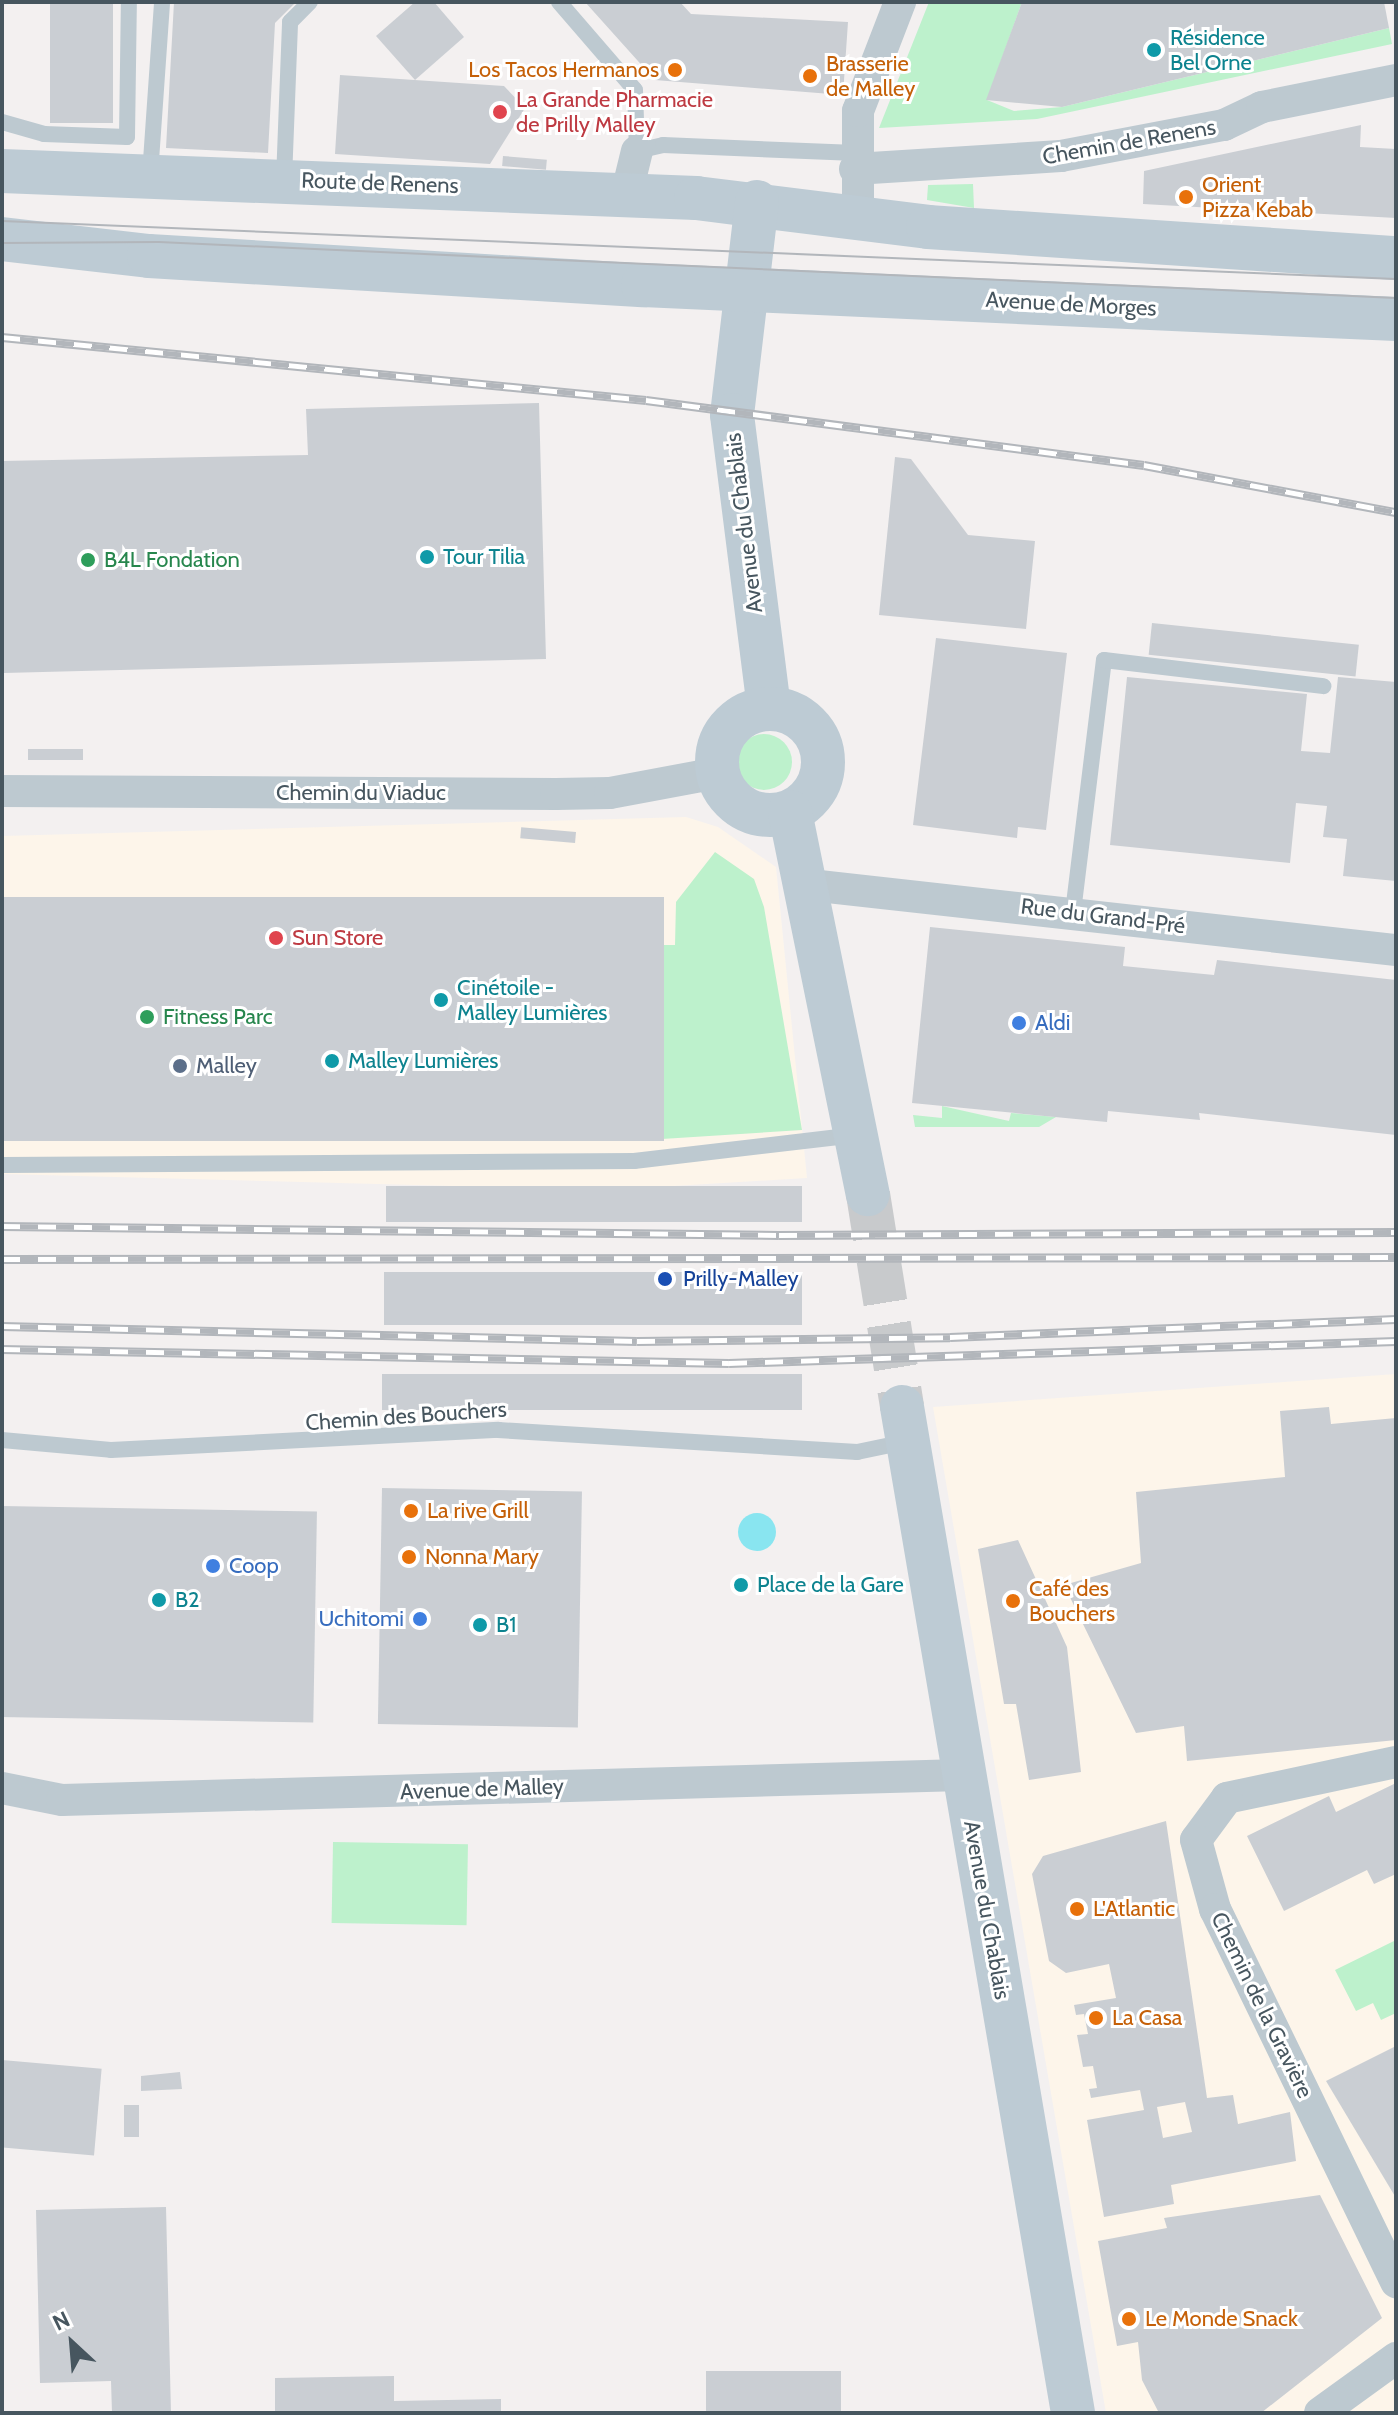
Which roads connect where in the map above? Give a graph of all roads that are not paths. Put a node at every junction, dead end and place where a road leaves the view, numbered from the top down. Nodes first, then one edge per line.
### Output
1 (129, 2) edge
2 (162, 2) edge
3 (310, 2) edge
4 (559, 2) edge
5 (900, 2) edge
6 (1396, 80) edge
7 (2, 122) edge
8 (637, 151) junction
9 (855, 161) junction
10 (2, 171) edge
11 (150, 176) junction
12 (284, 180) junction
13 (626, 196) junction
14 (757, 202) junction
15 (858, 218) junction
16 (2, 239) edge
17 (1396, 258) edge
18 (745, 290) junction
19 (1396, 319) edge
20 (1323, 686) dead end
21 (769, 709) junction
22 (717, 773) junction
23 (2, 791) edge
24 (790, 812) junction
25 (810, 885) junction
26 (1073, 912) junction
27 (1396, 950) edge
28 (858, 1135) junction
29 (2, 1165) edge
30 (868, 1194) tunnel mouth
31 (905, 1424) joint
32 (2, 1440) edge
33 (1396, 1762) edge
34 (963, 1775) junction
35 (2, 1788) edge
36 (1396, 2282) edge
37 (1396, 2358) edge
38 (1073, 2413) edge
39 (1320, 2413) edge

1 - 7 lane
2 - 11 lane
3 - 12 lane
4 - 8 lane
5 - 9 street
6 - 9 street, Chemin de Renens
8 - 9 lane, Chemin de Renens
8 - 13 street
9 - 15 street
10 - 11 main road, Route de Renens
11 - 12 main road, Route de Renens
12 - 13 main road, Route de Renens
13 - 14 main road, Route de Renens
14 - 15 main road
14 - 18 main road, Avenue du Chablais
15 - 17 main road
16 - 18 main road
18 - 19 main road, Avenue de Morges
18 - 21 main road, Avenue du Chablais
20 - 26 lane
21 - 22 main road
21 - 24 main road
22 - 23 street, Chemin du Viaduc
22 - 24 main road
24 - 25 main road
25 - 26 street, Rue du Grand-Pré
25 - 28 main road
26 - 27 street, Rue du Grand-Pré
28 - 29 lane
28 - 30 main road
31 - 32 lane, Chemin des Bouchers
31 - 34 main road, Avenue du Chablais
33 - 36 street, Chemin de la Gravière
34 - 35 street, Avenue de Malley
34 - 38 main road, Avenue du Chablais
37 - 39 street

